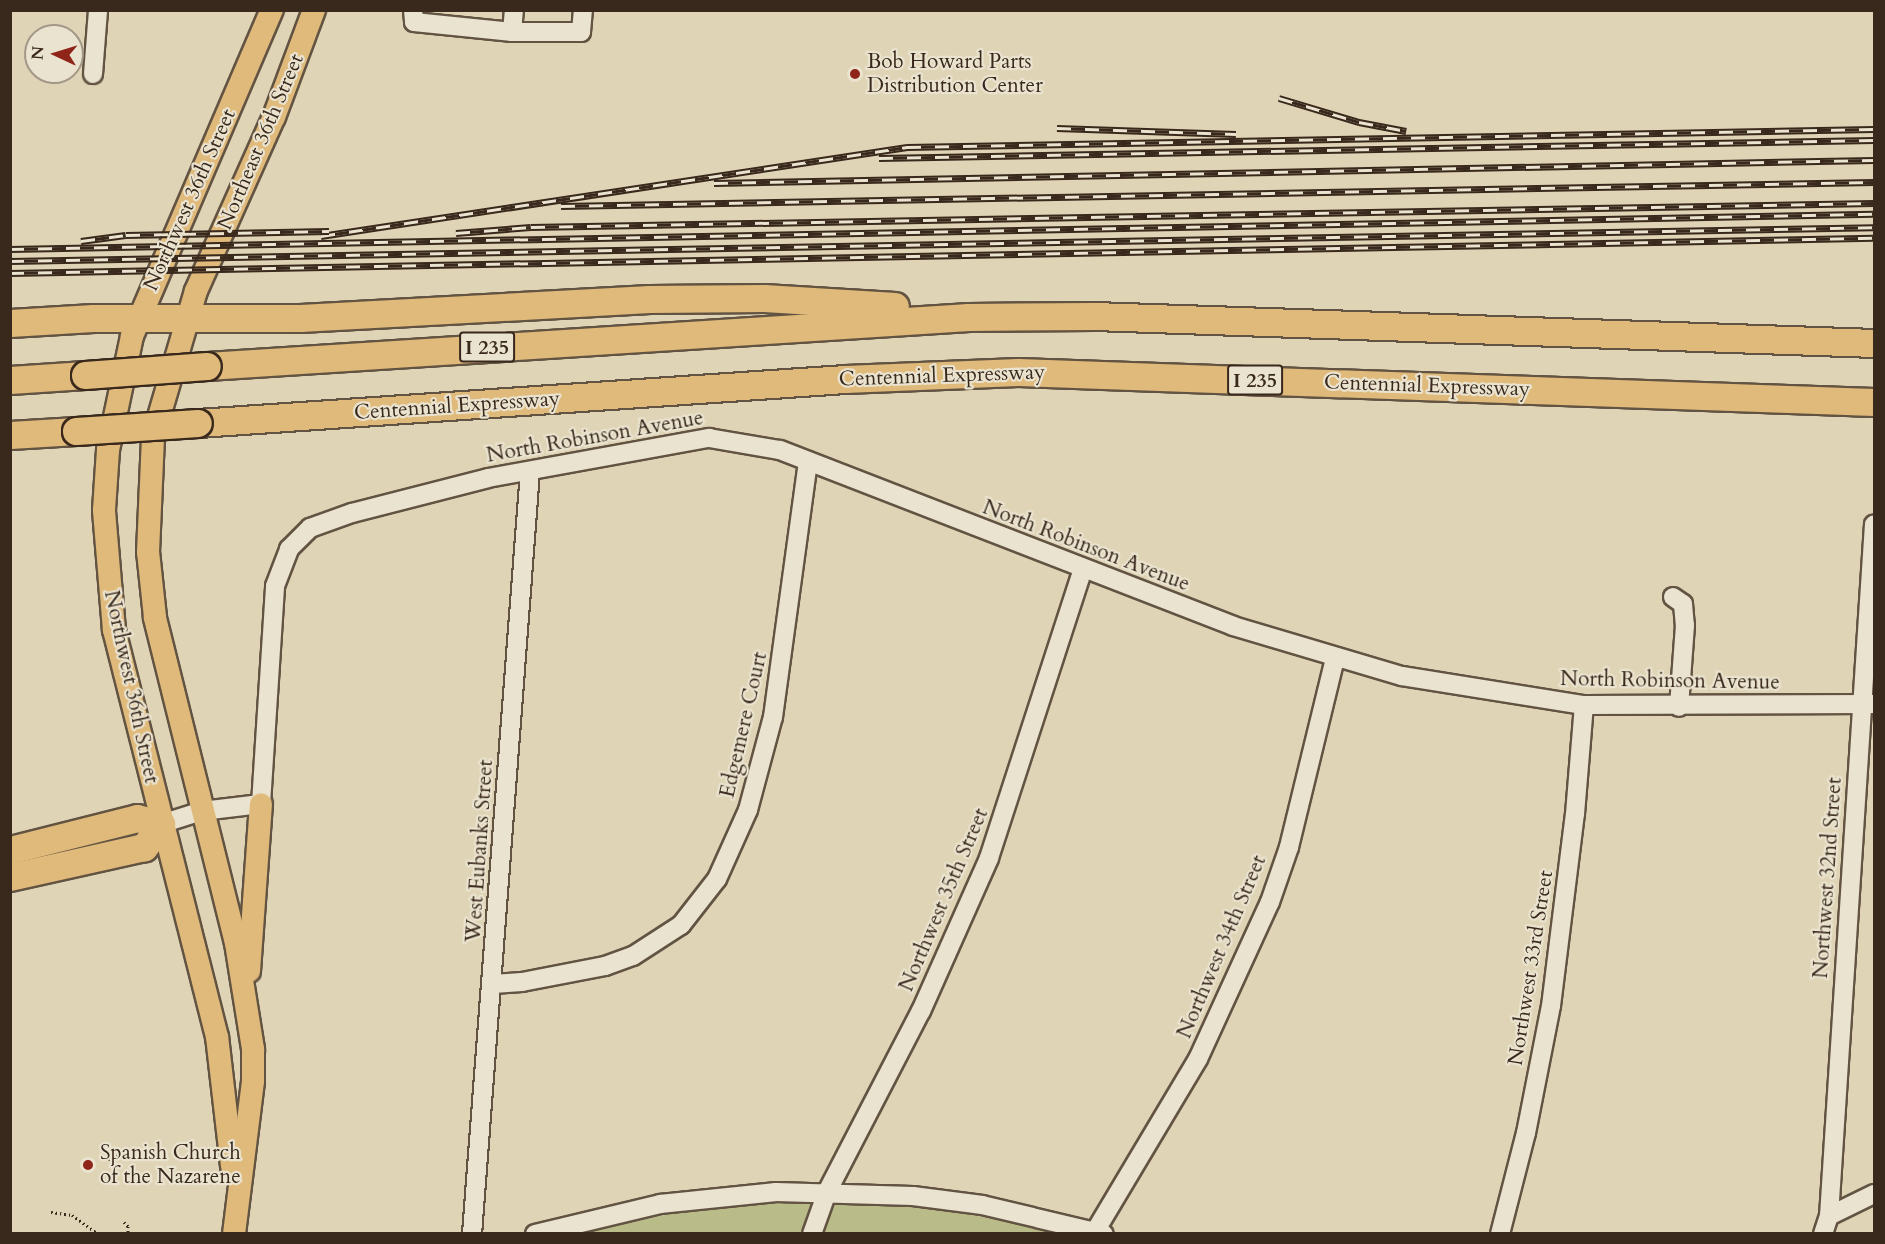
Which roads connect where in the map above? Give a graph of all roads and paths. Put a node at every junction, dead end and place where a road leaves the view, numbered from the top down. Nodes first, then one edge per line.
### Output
1 (98, 10) edge
2 (272, 10) edge
3 (314, 10) edge
4 (413, 10) edge
5 (514, 10) edge
6 (583, 10) edge
7 (512, 32) junction
8 (93, 74) dead end
9 (205, 272) joint
10 (1094, 316) junction
11 (138, 318) junction
12 (188, 318) junction
13 (10, 323) edge
14 (1875, 343) edge
15 (10, 380) edge
16 (1875, 402) edge
17 (10, 435) edge
18 (808, 461) junction
19 (530, 471) junction
20 (1874, 524) edge
21 (1083, 569) junction
22 (1673, 597) dead end
23 (1335, 659) junction
24 (1868, 704) edge
25 (1584, 705) junction
26 (1679, 708) junction
27 (261, 804) junction
28 (202, 811) junction
29 (161, 824) junction
30 (10, 850) edge
31 (10, 878) edge
32 (493, 984) junction
33 (247, 990) junction
34 (123, 1154) dead end
35 (108, 1159) dead end
36 (827, 1192) junction
37 (1875, 1194) edge
38 (236, 1206) junction
39 (51, 1212) dead end
40 (124, 1222) dead end
41 (1826, 1225) edge
42 (1100, 1232) edge
43 (98, 1233) edge
44 (128, 1233) edge
45 (234, 1233) edge
46 (472, 1233) edge
47 (535, 1233) edge
48 (812, 1233) edge
49 (1500, 1233) edge

1 - 8 street
2 - 11 main road, Northwest 36th Street
3 - 9 main road, Northeast 36th Street
4 - 7 street
5 - 7 street
6 - 7 street
9 - 12 main road, Northwest 36th Street
10 - 12 highway
10 - 14 highway, I 235
10 - 15 highway, I 235, bridge
11 - 12 highway
11 - 13 highway
11 - 29 main road, Northwest 36th Street
12 - 28 main road, Northwest 36th Street
16 - 17 highway, Centennial Expressway / I 235, bridge
18 - 19 street, North Robinson Avenue
18 - 21 street, North Robinson Avenue
18 - 32 street, Edgemere Court
19 - 27 street, North Robinson Avenue
19 - 32 street, West Eubanks Street
20 - 24 street, Northwest 32nd Street
21 - 23 street, North Robinson Avenue
21 - 36 street, Northwest 35th Street
22 - 26 street
23 - 25 street, North Robinson Avenue
23 - 42 street, Northwest 34th Street
24 - 26 street, North Robinson Avenue
24 - 41 street, Northwest 32nd Street
25 - 26 street, North Robinson Avenue
25 - 49 street, Northwest 33rd Street
27 - 28 street
27 - 33 main road
28 - 29 street
28 - 33 main road, Northwest 36th Street
29 - 30 highway
29 - 31 highway
29 - 38 main road, Northwest 36th Street
32 - 46 street, West Eubanks Street
33 - 38 main road, Northwest 36th Street
34 - 35 path
36 - 42 street
36 - 47 street
36 - 48 street, Northwest 35th Street
37 - 41 street
38 - 45 main road, Northwest 36th Street
39 - 43 path
40 - 44 path

